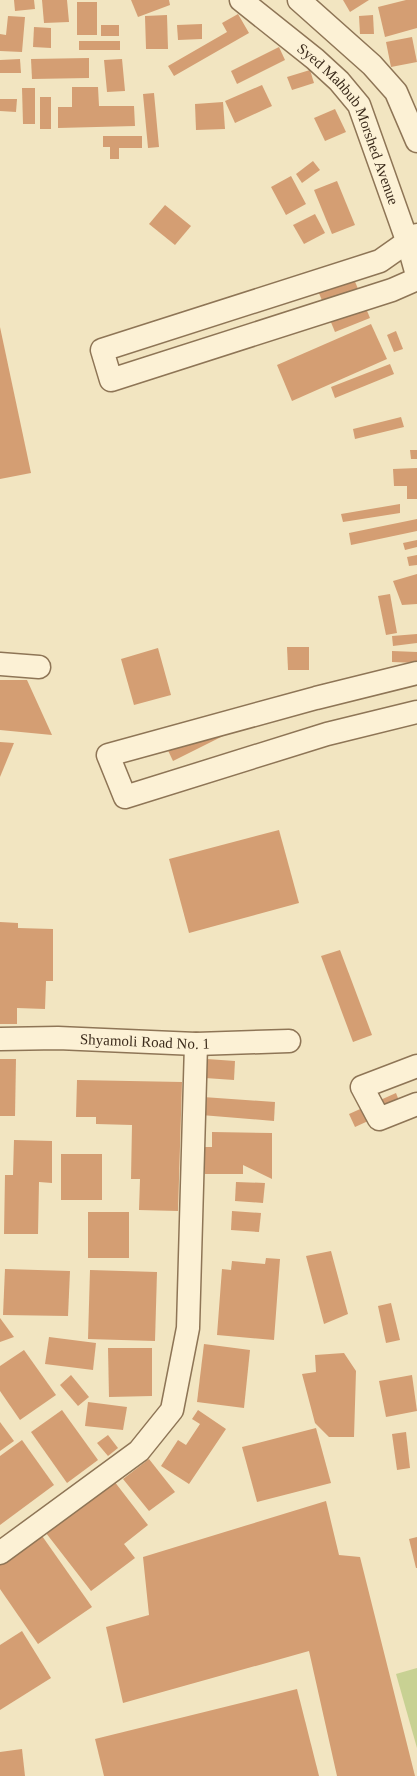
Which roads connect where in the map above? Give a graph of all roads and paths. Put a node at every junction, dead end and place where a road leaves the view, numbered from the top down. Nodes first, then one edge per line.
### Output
1 (242, 0) edge
2 (299, 0) edge
3 (417, 140) edge
4 (413, 239) edge
5 (417, 277) edge
6 (0, 664) edge
7 (39, 666) dead end
8 (417, 673) edge
9 (316, 698) junction
10 (417, 712) edge
11 (327, 734) junction
12 (0, 1039) edge
13 (289, 1041) dead end
14 (196, 1044) junction
15 (417, 1066) edge
16 (417, 1104) edge
17 (0, 1553) edge

1 - 4 street, Syed Mahbub Morshed Avenue
2 - 3 street
4 - 5 street, Syed Mahbub Morshed Avenue
4 - 5 street
6 - 7 street
8 - 9 street
9 - 11 street
9 - 11 street
10 - 11 street
12 - 14 street, Shyamoli Road No. 1
13 - 14 street, Shyamoli Road No. 1
14 - 17 street
15 - 16 street

